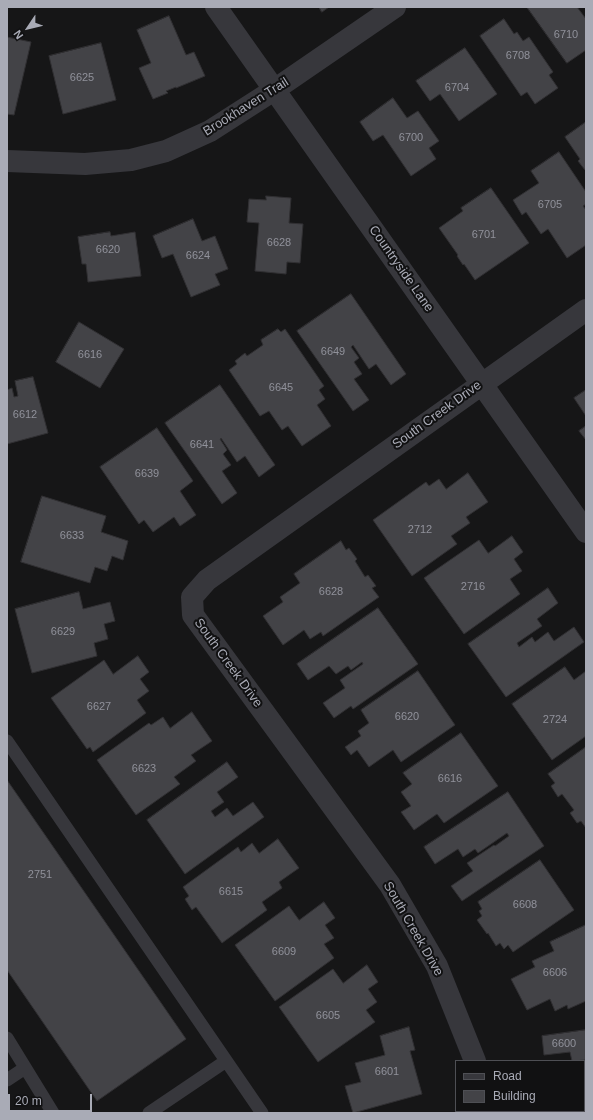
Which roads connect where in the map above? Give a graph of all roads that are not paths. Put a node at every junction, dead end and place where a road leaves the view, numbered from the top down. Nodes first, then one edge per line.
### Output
1 (216, 7) edge
2 (395, 7) edge
3 (274, 90) junction
4 (8, 166) edge
5 (586, 310) edge
6 (482, 384) junction
7 (586, 532) edge
8 (7, 741) edge
9 (7, 1038) edge
10 (475, 1060) edge
11 (226, 1061) junction
12 (25, 1068) junction
13 (7, 1080) edge
14 (53, 1113) edge
15 (149, 1113) edge
16 (262, 1113) edge

1 - 3 street, Countryside Lane
2 - 3 street, Brookhaven Trail
3 - 4 street, Brookhaven Trail
3 - 6 street, Countryside Lane
5 - 6 street, South Creek Drive
6 - 7 street, Countryside Lane
6 - 10 street, South Creek Drive
8 - 11 lane
9 - 12 lane
11 - 15 lane
11 - 16 lane
12 - 13 lane
12 - 14 lane

